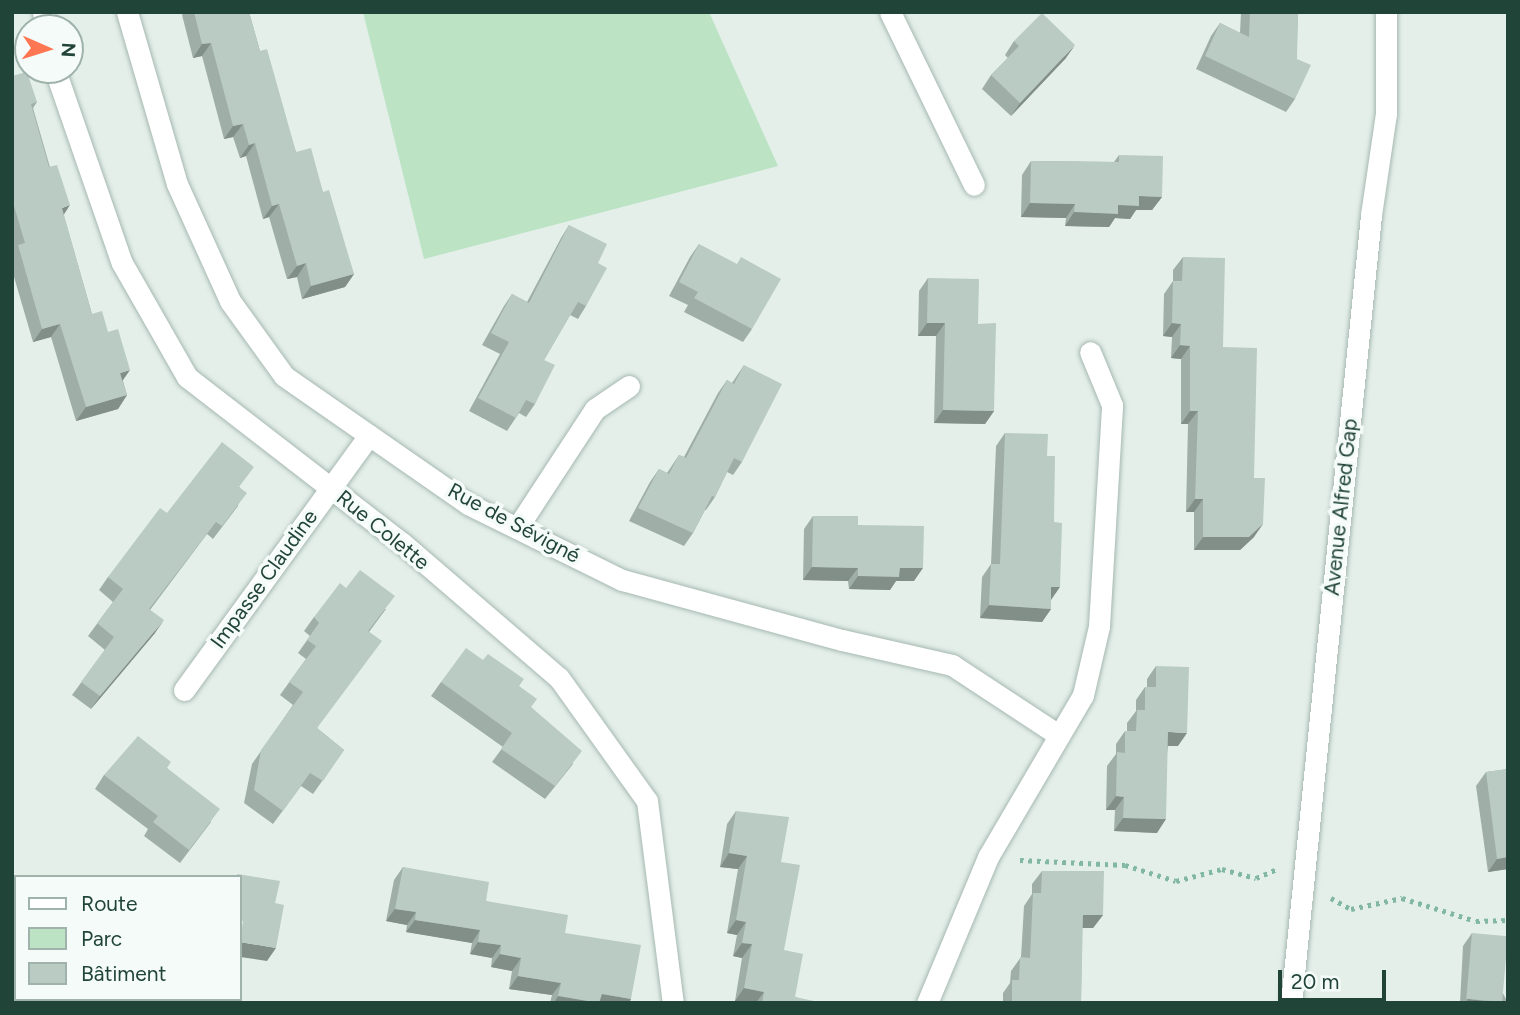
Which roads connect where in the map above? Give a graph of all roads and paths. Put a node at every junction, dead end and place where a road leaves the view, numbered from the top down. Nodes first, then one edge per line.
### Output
1 (127, 12) edge
2 (890, 12) edge
3 (1386, 12) edge
4 (60, 84) edge
5 (974, 185) dead end
6 (1090, 352) dead end
7 (629, 386) dead end
8 (369, 435) junction
9 (330, 487) junction
10 (517, 528) junction
11 (184, 690) dead end
12 (1057, 734) junction
13 (988, 857) junction
14 (1304, 882) junction
15 (1508, 920) edge
16 (673, 1003) edge
17 (927, 1003) edge
18 (1291, 1003) edge

1 - 8 street, Rue de Sévigné
2 - 5 street
3 - 14 street, Avenue Alfred Gap
4 - 9 street, Rue Colette
6 - 12 street
7 - 10 street
8 - 9 street, Impasse Claudine
8 - 10 street, Rue de Sévigné
9 - 11 street, Impasse Claudine
9 - 16 street, Rue Colette
10 - 12 street, Rue de Sévigné
12 - 13 street
13 - 14 path
13 - 17 street
14 - 15 path
14 - 18 street, Avenue Alfred Gap

